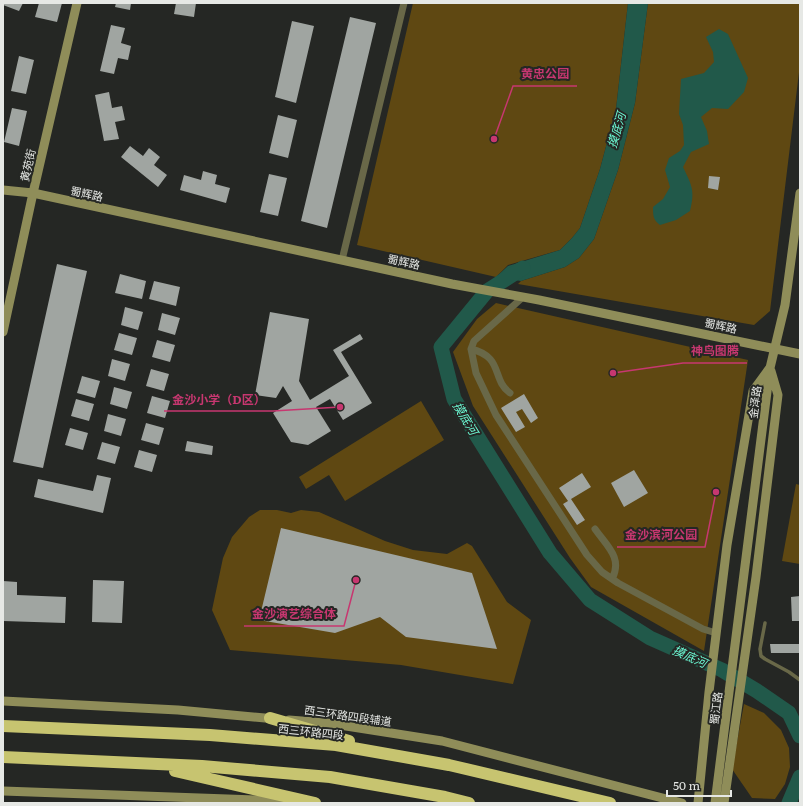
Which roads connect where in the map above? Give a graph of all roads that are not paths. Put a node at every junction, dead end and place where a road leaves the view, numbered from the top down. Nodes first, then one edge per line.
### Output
1 (77, 3) edge
2 (404, 3) edge
3 (3, 190) edge
4 (800, 193) edge
5 (33, 194) junction
6 (342, 260) junction
7 (523, 297) junction
8 (3, 332) edge
9 (471, 349) junction
10 (775, 349) junction
11 (800, 354) edge
12 (770, 368) junction
13 (510, 393) dead end
14 (595, 529) dead end
15 (612, 579) junction
16 (739, 616) joint
17 (765, 623) dead end
18 (716, 633) junction
19 (800, 680) edge
20 (3, 701) edge
21 (270, 718) junction
22 (3, 726) edge
23 (3, 757) edge
24 (406, 758) junction
25 (145, 764) junction
26 (3, 791) edge
27 (314, 803) edge
28 (469, 803) edge
29 (610, 803) edge
30 (682, 803) edge
31 (698, 803) edge
32 (715, 803) edge
33 (724, 803) edge

1 - 5 street, 黄苑街
2 - 6 street
3 - 5 street, 蜀辉路
4 - 10 street, 金泽路
5 - 6 street, 蜀辉路
5 - 8 street, 黄苑街
6 - 7 street, 蜀辉路
7 - 9 street
7 - 10 street, 蜀辉路
9 - 13 street
9 - 15 street
10 - 11 street, 蜀辉路
10 - 12 street, 金泽路
12 - 16 street, 金泽路
12 - 18 street
12 - 33 street
14 - 15 street
15 - 18 street
16 - 32 street, 蜀江路
17 - 19 lane
18 - 31 street
20 - 21 street, 西三环路四段辅道
21 - 24 highway
21 - 30 street, 西三环路四段辅道
22 - 24 highway, 西三环路四段
23 - 25 highway
24 - 29 highway, 西三环路四段
25 - 27 highway
25 - 28 highway
26 - 27 street

